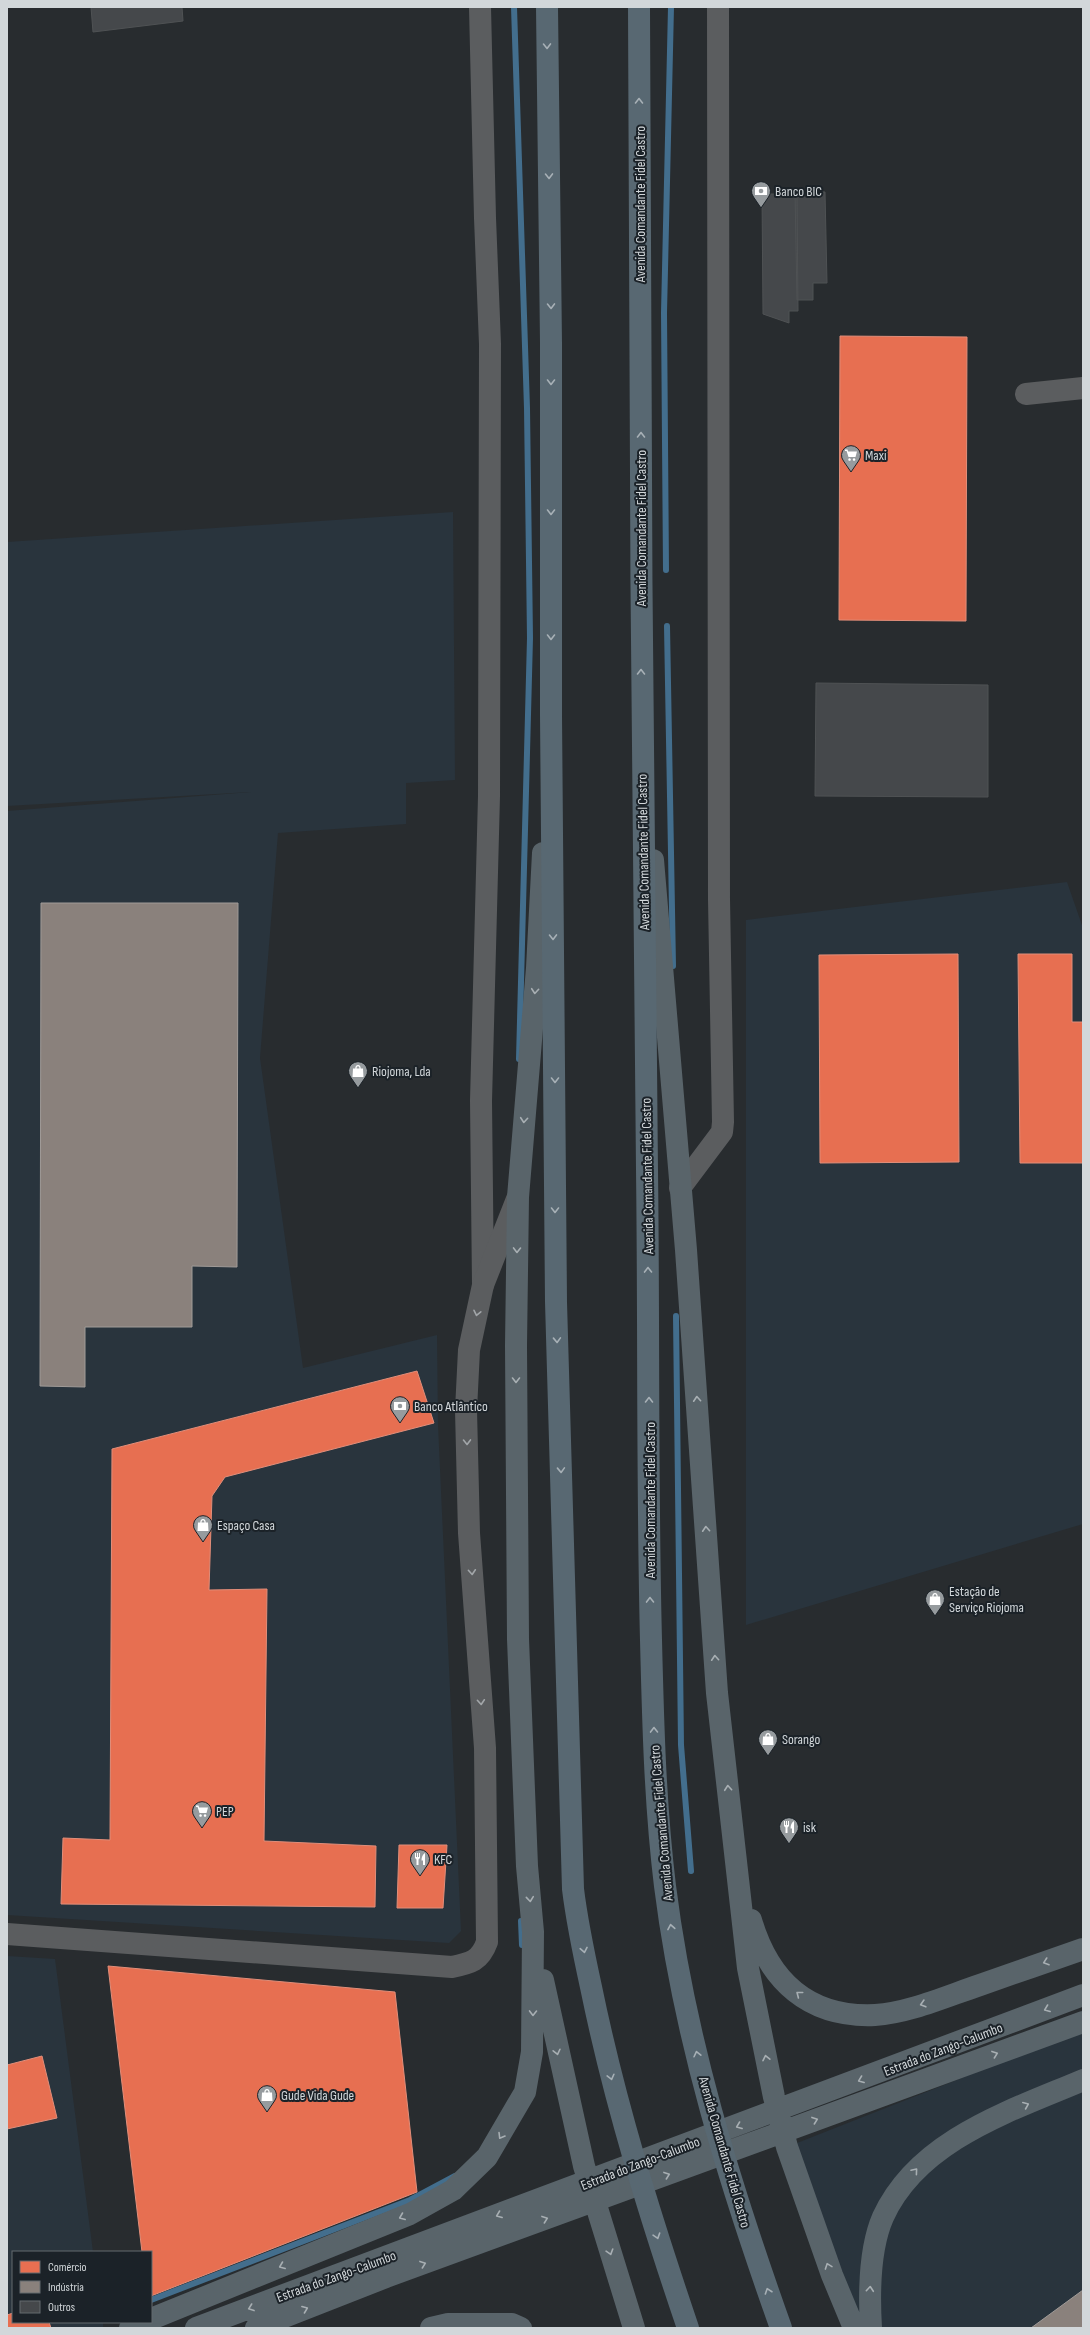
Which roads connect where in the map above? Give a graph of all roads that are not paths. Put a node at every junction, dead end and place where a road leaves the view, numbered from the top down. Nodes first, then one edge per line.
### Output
1 (480, 7) edge
2 (547, 7) edge
3 (639, 7) edge
4 (718, 7) edge
5 (1083, 388) edge
6 (1026, 394) dead end
7 (641, 711) junction
8 (551, 716) junction
9 (680, 1188) junction
10 (518, 1197) junction
11 (483, 1285) junction
12 (731, 1826) junction
13 (533, 1932) junction
14 (7, 1934) edge
15 (1083, 1949) edge
16 (1083, 1996) edge
17 (1083, 2022) edge
18 (1083, 2080) edge
19 (383, 2269) junction
20 (152, 2319) edge
21 (142, 2323) edge
22 (130, 2328) edge
23 (196, 2328) edge
24 (256, 2328) edge
25 (431, 2328) edge
26 (521, 2328) edge
27 (634, 2328) edge
28 (688, 2328) edge
29 (781, 2328) edge
30 (854, 2328) edge
31 (871, 2328) edge

1 - 11 street
2 -> 8 highway
7 -> 3 highway, Avenida Comandante Fidel Castro
4 - 9 street
5 - 6 street
7 - 9 main road
29 -> 7 highway, Avenida Comandante Fidel Castro
8 -> 10 main road
8 -> 28 highway
12 -> 9 main road
10 - 11 street
10 -> 13 main road
11 -> 14 street
15 -> 12 main road
30 -> 12 main road
13 -> 20 main road
13 -> 27 main road
16 -> 19 main road, Estrada do Zango-Calumbo
19 -> 17 main road, Estrada do Zango-Calumbo
31 -> 18 main road
19 -> 23 main road, Estrada do Zango-Calumbo
24 -> 19 main road, Estrada do Zango-Calumbo
21 - 22 main road
25 - 26 main road

